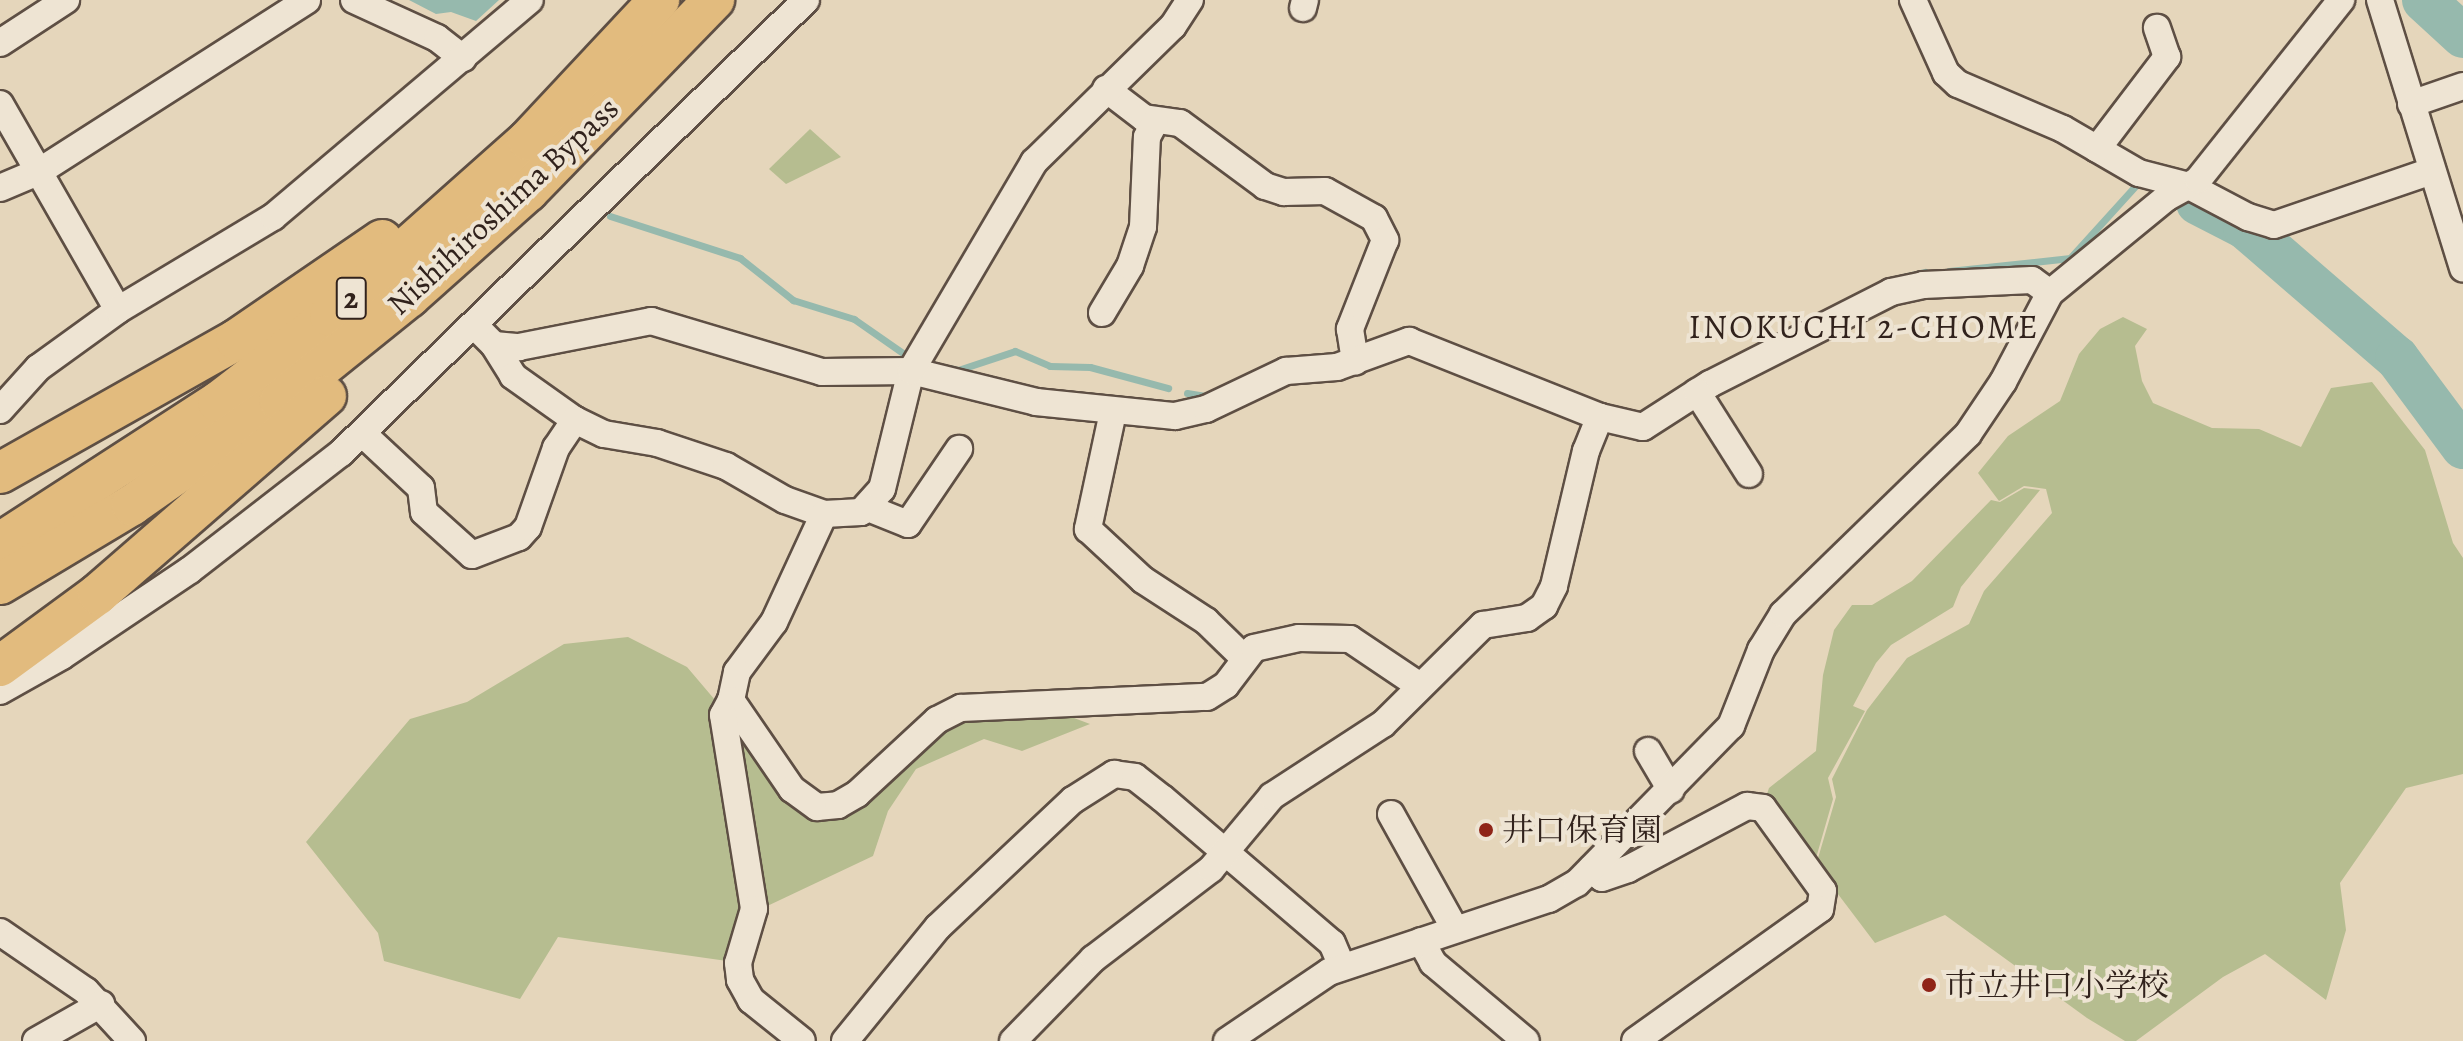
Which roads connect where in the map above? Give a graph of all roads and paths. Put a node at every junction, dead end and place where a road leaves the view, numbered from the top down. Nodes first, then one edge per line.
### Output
1 (66, 0) edge
2 (307, 0) edge
3 (354, 0) edge
4 (530, 0) edge
5 (657, 0) edge
6 (714, 0) edge
7 (806, 0) edge
8 (1190, 0) edge
9 (1913, 0) edge
10 (2380, 0) edge
11 (2329, 4) edge
12 (2157, 28) dead end
13 (0, 43) edge
14 (463, 58) junction
15 (2463, 86) edge
16 (1106, 89) junction
17 (0, 104) edge
18 (2411, 104) junction
19 (1155, 122) junction
20 (2097, 149) junction
21 (40, 171) junction
22 (2432, 171) junction
23 (0, 188) edge
24 (528, 191) junction
25 (2179, 191) junction
26 (2463, 268) edge
27 (2050, 293) junction
28 (118, 310) junction
29 (1102, 313) dead end
30 (475, 326) junction
31 (494, 345) junction
32 (1355, 362) junction
33 (915, 364) junction
34 (1697, 392) junction
35 (0, 410) edge
36 (1113, 412) junction
37 (1600, 417) junction
38 (575, 420) junction
39 (363, 434) junction
40 (959, 449) dead end
41 (0, 473) edge
42 (1749, 474) dead end
43 (868, 508) junction
44 (824, 514) junction
45 (0, 543) edge
46 (0, 584) edge
47 (1243, 657) junction
48 (0, 666) edge
49 (1420, 686) junction
50 (0, 691) edge
51 (731, 700) junction
52 (1648, 751) dead end
53 (1671, 790) junction
54 (1391, 814) dead end
55 (1226, 853) junction
56 (1592, 868) junction
57 (1455, 929) junction
58 (0, 932) edge
59 (1421, 941) junction
60 (1342, 966) junction
61 (101, 1004) junction
62 (36, 1041) edge
63 (132, 1041) edge
64 (802, 1041) edge
65 (845, 1041) edge
66 (1013, 1041) edge
67 (1227, 1041) edge
68 (1526, 1041) edge
69 (1635, 1041) edge

1 - 13 street
2 - 21 street
3 - 14 street
4 - 14 street
5 - 41 highway
5 - 45 highway, Nishihiroshima Bypass / 2
6 - 24 highway, Nishihiroshima Bypass / 2
7 - 30 street
8 - 16 street
9 - 20 street
10 - 18 street
11 - 25 street
12 - 20 street
14 - 28 street
15 - 18 street
16 - 19 street
16 - 33 street
17 - 21 street
18 - 22 street
19 - 29 street
19 - 32 street
20 - 25 street
21 - 23 street
21 - 28 street
22 - 25 street
22 - 26 street
24 - 46 highway, Nishihiroshima Bypass / 2
24 - 48 highway
25 - 27 street
27 - 34 street
27 - 53 street
28 - 35 street
30 - 31 street
30 - 39 street
31 - 33 street
31 - 38 street
32 - 36 street
32 - 37 street
33 - 36 street
33 - 43 street
34 - 37 street
34 - 42 street
36 - 47 street
37 - 49 street
38 - 39 street
38 - 44 street
39 - 50 street
40 - 43 street
43 - 44 street
44 - 51 street
47 - 49 street
47 - 51 street
49 - 55 street
51 - 64 street
52 - 53 street
53 - 56 street
54 - 57 street
55 - 60 street
55 - 65 street
55 - 66 street
56 - 57 street
56 - 69 street
57 - 59 street
58 - 61 street
59 - 60 street
59 - 68 street
60 - 67 street
61 - 62 street
61 - 63 street

